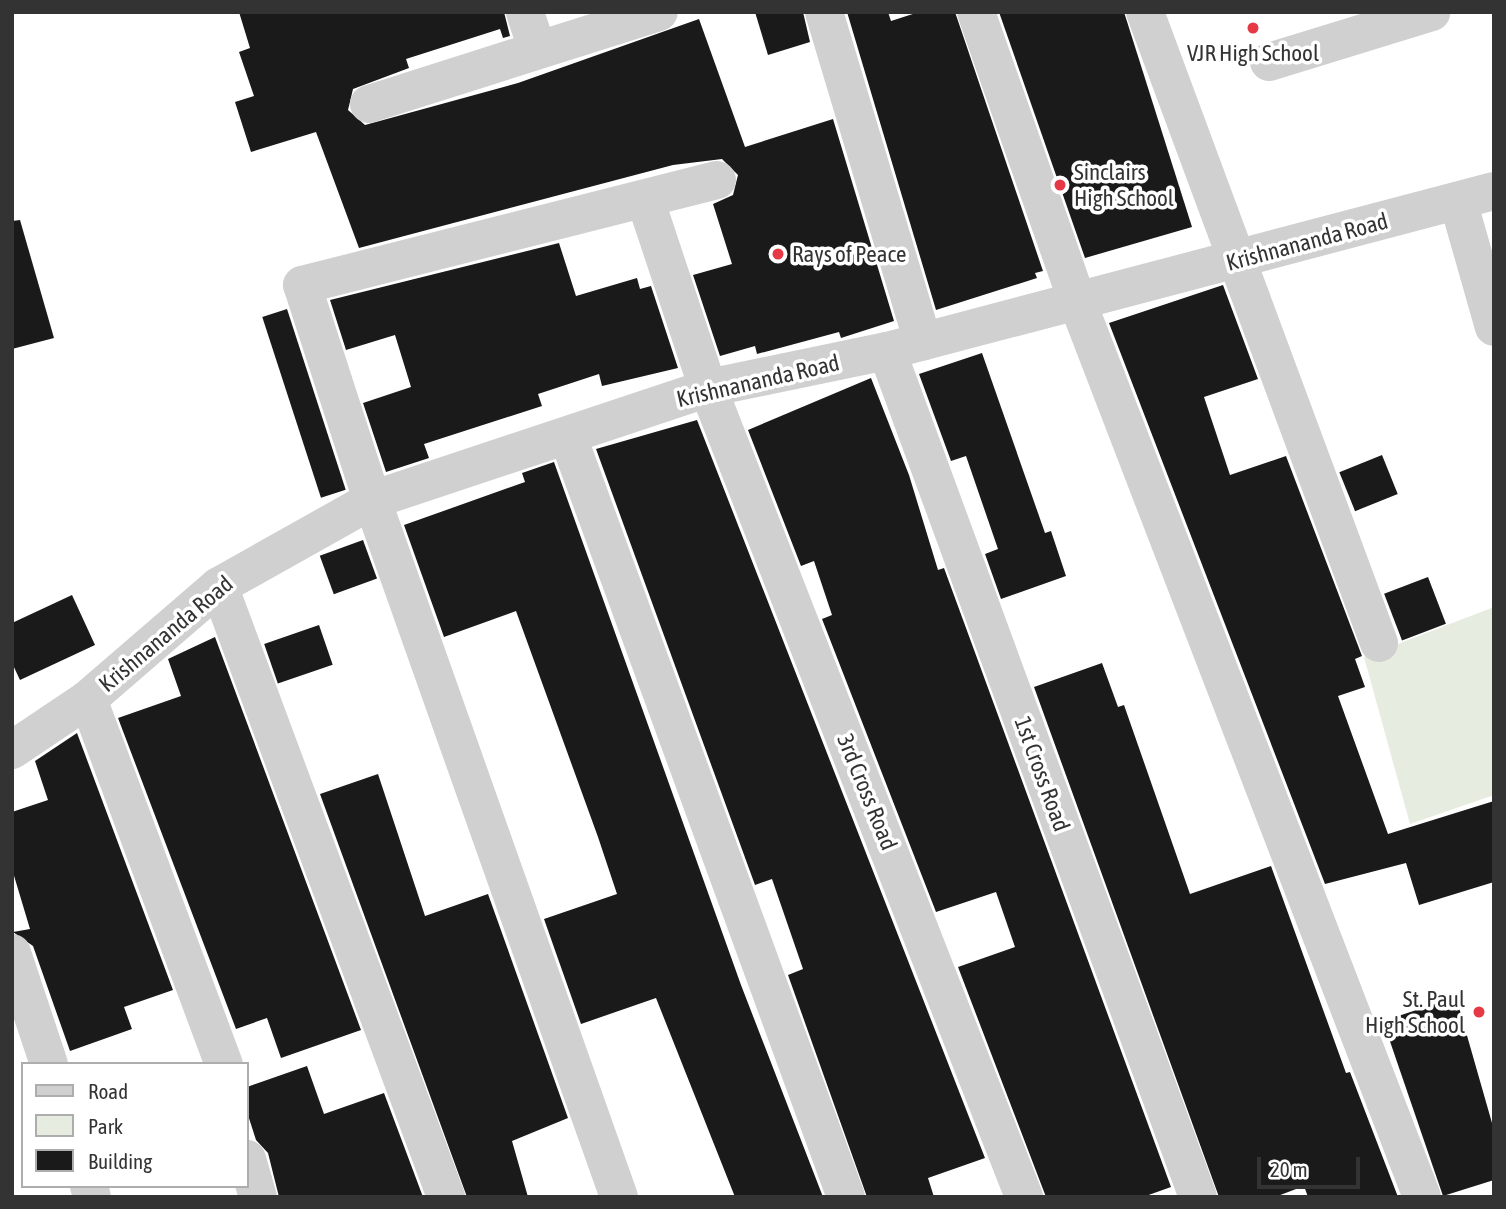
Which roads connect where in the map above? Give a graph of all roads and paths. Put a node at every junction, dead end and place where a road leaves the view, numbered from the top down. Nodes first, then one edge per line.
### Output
1 (525, 12) edge
2 (659, 12) edge
3 (824, 12) edge
4 (976, 12) edge
5 (1145, 12) edge
6 (1432, 12) edge
7 (537, 50) junction
8 (1269, 62) dead end
9 (369, 104) dead end
10 (717, 180) dead end
11 (1476, 196) edge
12 (645, 199) junction
13 (1235, 262) junction
14 (1077, 301) junction
15 (1494, 327) edge
16 (923, 341) junction
17 (887, 351) junction
18 (708, 388) junction
19 (568, 437) junction
20 (372, 500) junction
21 (219, 586) junction
22 (1379, 643) dead end
23 (88, 699) junction
24 (12, 750) edge
25 (12, 953) edge
26 (48, 1062) edge
27 (222, 1062) edge
28 (248, 1162) edge
29 (258, 1197) edge
30 (446, 1197) edge
31 (619, 1197) edge
32 (846, 1197) edge
33 (1024, 1197) edge
34 (1198, 1197) edge
35 (1422, 1197) edge

1 - 7 street
2 - 7 street
3 - 16 street
4 - 14 street
5 - 13 street
6 - 8 street
7 - 9 street
10 - 12 street
11 - 13 street, Krishnananda Road
11 - 15 street
12 - 18 street, 3rd Cross Road
12 - 20 street
13 - 14 street, Krishnananda Road
13 - 22 street
14 - 16 street, Krishnananda Road
14 - 35 street
16 - 17 street, Krishnananda Road
17 - 18 street, Krishnananda Road
17 - 34 street, 1st Cross Road
18 - 19 street, Krishnananda Road
18 - 33 street, 3rd Cross Road
19 - 20 street, Krishnananda Road
19 - 32 street
20 - 21 street, Krishnananda Road
20 - 31 street
21 - 23 street, Krishnananda Road
21 - 30 street
23 - 24 street, Krishnananda Road
23 - 27 street
25 - 26 street
28 - 29 street

